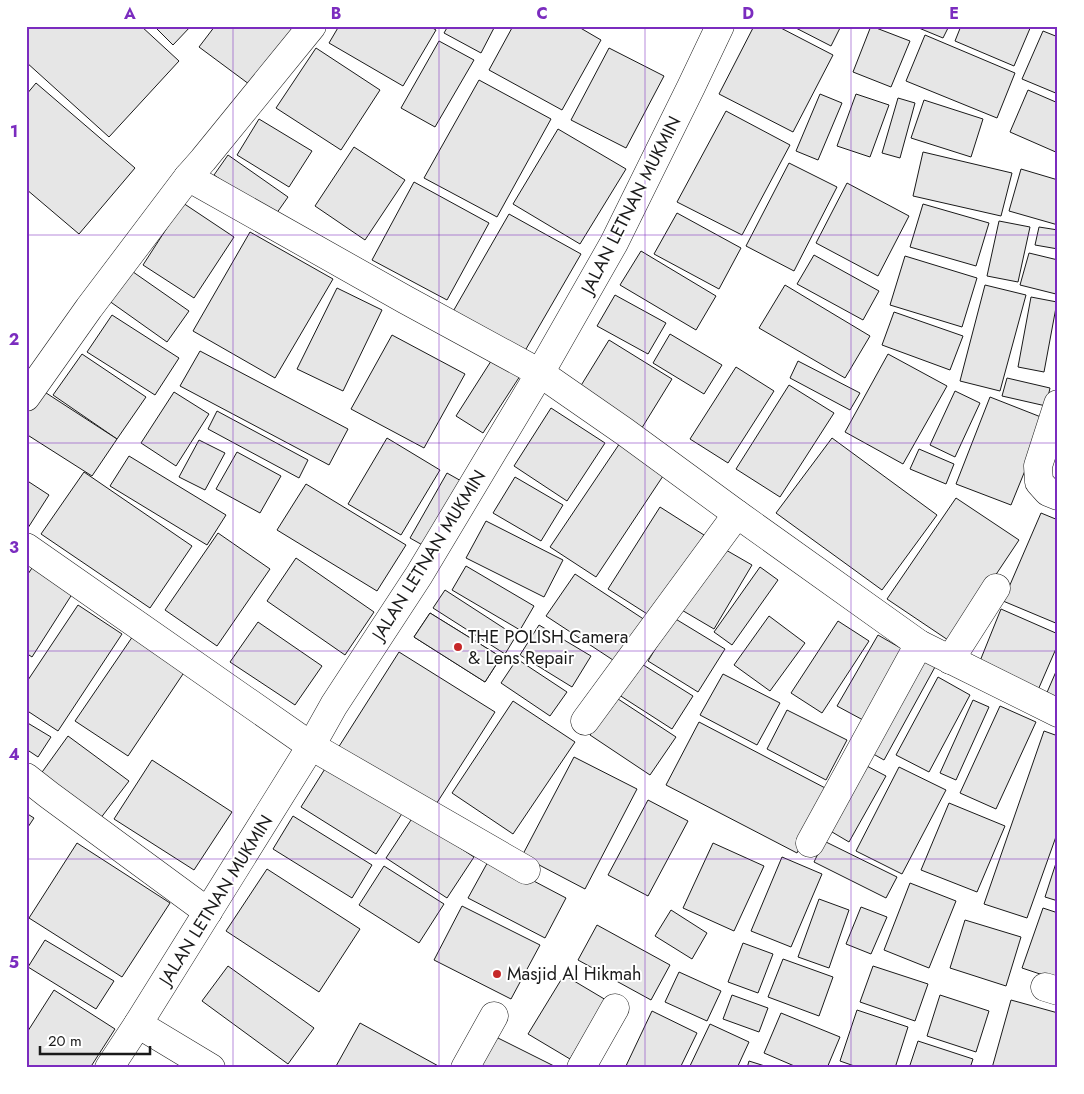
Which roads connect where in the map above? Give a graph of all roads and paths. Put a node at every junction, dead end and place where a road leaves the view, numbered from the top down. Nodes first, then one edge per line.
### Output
1 (312, 26) edge
2 (720, 26) edge
3 (188, 177) junction
4 (540, 373) junction
5 (26, 397) edge
6 (1058, 404) edge
7 (1058, 496) edge
8 (737, 514) junction
9 (26, 547) edge
10 (996, 588) dead end
11 (919, 644) junction
12 (950, 660) junction
13 (1058, 713) edge
14 (586, 721) dead end
15 (311, 746) junction
16 (26, 777) edge
17 (810, 843) dead end
18 (526, 870) dead end
19 (208, 912) junction
20 (615, 1008) dead end
21 (494, 1016) dead end
22 (138, 1024) junction
23 (109, 1068) edge
24 (211, 1068) edge
25 (465, 1068) edge
26 (581, 1068) edge

1 - 3 street
2 - 4 street, JALAN LETNAN MUKMIN
3 - 4 street
3 - 5 street
4 - 8 street
4 - 15 street, JALAN LETNAN MUKMIN
6 - 7 street
8 - 11 street
8 - 14 street
9 - 15 street
10 - 12 street
11 - 12 street
11 - 17 street
12 - 13 street
15 - 18 street
15 - 19 street, JALAN LETNAN MUKMIN
16 - 19 street
19 - 22 street, JALAN LETNAN MUKMIN
20 - 26 street
21 - 25 street
22 - 23 street, JALAN LETNAN MUKMIN
22 - 24 street

